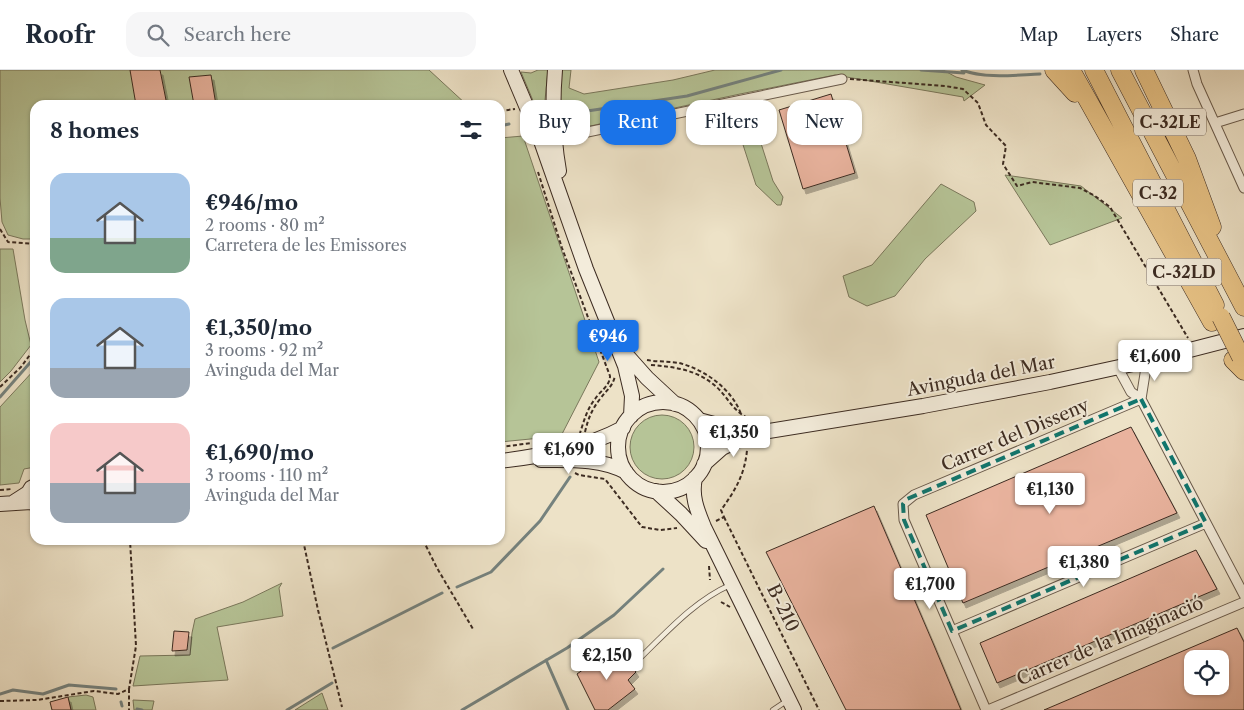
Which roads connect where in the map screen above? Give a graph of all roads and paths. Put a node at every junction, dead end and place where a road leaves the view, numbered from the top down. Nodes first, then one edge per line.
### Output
1 (511, 70) edge
2 (555, 70) edge
3 (1054, 70) edge
4 (1071, 70) edge
5 (1094, 70) edge
6 (1120, 70) edge
7 (1144, 70) edge
8 (1193, 70) edge
9 (1151, 78) edge
10 (842, 79) joint
11 (553, 100) edge
12 (514, 109) dead end
13 (1244, 114) edge
14 (518, 116) dead end
15 (1097, 118) junction
16 (1215, 123) junction
17 (590, 132) edge
18 (555, 145) edge
19 (537, 171) dead end
20 (1244, 188) edge
21 (567, 214) junction
22 (0, 230) edge
23 (30, 244) edge
24 (1241, 301) edge
25 (1216, 320) junction
26 (1244, 336) edge
27 (617, 344) junction
28 (1195, 349) junction
29 (30, 355) edge
30 (642, 359) dead end
31 (1147, 361) junction
32 (646, 363) dead end
33 (1240, 363) edge
34 (1118, 368) junction
35 (610, 372) junction
36 (0, 387) edge
37 (1142, 399) junction
38 (675, 404) junction
39 (741, 415) junction
40 (748, 419) dead end
41 (699, 420) junction
42 (627, 422) junction
43 (578, 435) dead end
44 (582, 436) dead end
45 (750, 440) junction
46 (517, 459) junction
47 (505, 460) edge
48 (704, 464) junction
49 (573, 469) dead end
50 (626, 472) junction
51 (695, 478) junction
52 (656, 491) junction
53 (30, 497) edge
54 (6, 504) edge
55 (724, 517) junction
56 (1206, 523) junction
57 (710, 524) dead end
58 (682, 528) dead end
59 (130, 545) edge
60 (305, 545) edge
61 (425, 545) edge
62 (712, 557) junction
63 (710, 580) dead end
64 (731, 584) junction
65 (1244, 595) edge
66 (1244, 602) edge
67 (473, 629) dead end
68 (952, 631) junction
69 (638, 660) dead end
70 (129, 689) junction
71 (0, 701) edge
72 (792, 704) edge
73 (342, 708) dead end
74 (129, 710) edge
75 (774, 710) edge
76 (819, 710) edge
77 (987, 710) edge

1 - 21 main road
2 - 11 main road
3 - 15 highway
4 - 15 highway, C-32LD
5 - 25 highway, C-32
6 - 24 highway, C-32
7 - 9 highway, C-32LE
8 - 16 street
9 - 24 highway, C-32LE
10 - 17 street
10 - 28 path
12 - 14 path
13 - 16 street
15 - 25 highway, C-32LD
16 - 20 street
18 - 21 main road
19 - 35 path
21 - 27 main road
22 - 23 path
25 - 33 highway, C-32, bridge
26 - 28 main road, Avinguda del Mar
27 - 38 main road
27 - 42 main road
28 - 31 main road, Avinguda del Mar
29 - 36 path
30 - 39 path
31 - 34 main road, Avinguda del Mar
31 - 37 street
32 - 39 path
34 - 37 street
34 - 45 main road, Avinguda del Mar
35 - 43 path
35 - 44 path
37 - 56 street
37 - 68 street, Carrer del Disseny
38 - 41 main road
38 - 42 main road
39 - 40 path
41 - 45 main road, Avinguda del Mar
41 - 48 main road
42 - 46 main road
42 - 50 main road
45 - 48 main road, Avinguda del Mar
45 - 55 path
46 - 47 main road
46 - 50 main road
48 - 51 main road
49 - 58 path
50 - 52 main road, B-210
51 - 52 main road
51 - 62 main road, B-210
52 - 62 main road, B-210
53 - 54 main road
55 - 57 path
55 - 76 path, B-210
56 - 65 street
56 - 68 street
59 - 70 path
60 - 73 path
61 - 67 path
62 - 63 path
62 - 64 main road, B-210
64 - 69 lane
64 - 72 main road, B-210
66 - 77 street, Carrer de la Imaginació
68 - 77 street
70 - 71 path
70 - 74 path
72 - 75 lane

